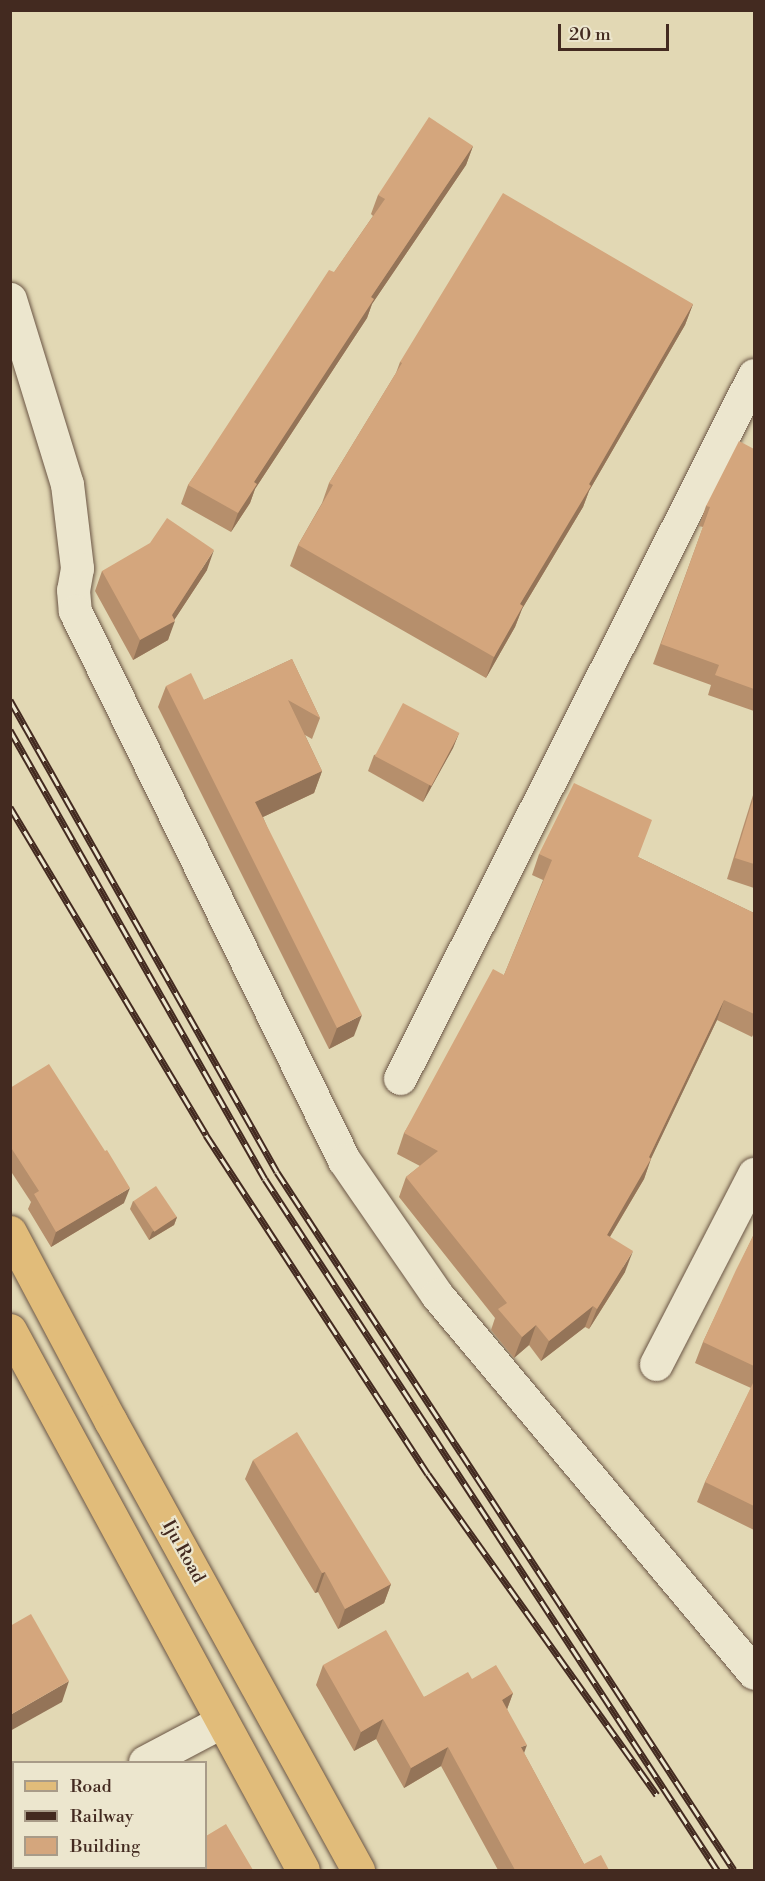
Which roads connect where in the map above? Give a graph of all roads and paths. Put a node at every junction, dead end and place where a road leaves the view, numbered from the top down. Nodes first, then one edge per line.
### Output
1 (10, 299) edge
2 (754, 375) edge
3 (400, 1078) dead end
4 (754, 1174) edge
5 (10, 1232) edge
6 (10, 1330) edge
7 (656, 1364) dead end
8 (754, 1673) edge
9 (221, 1722) junction
10 (147, 1761) edge
11 (303, 1870) edge
12 (358, 1870) edge

1 - 8 street
2 - 3 street
4 - 7 street
5 - 12 main road, Iju Road
6 - 9 main road
9 - 10 street
9 - 11 main road

